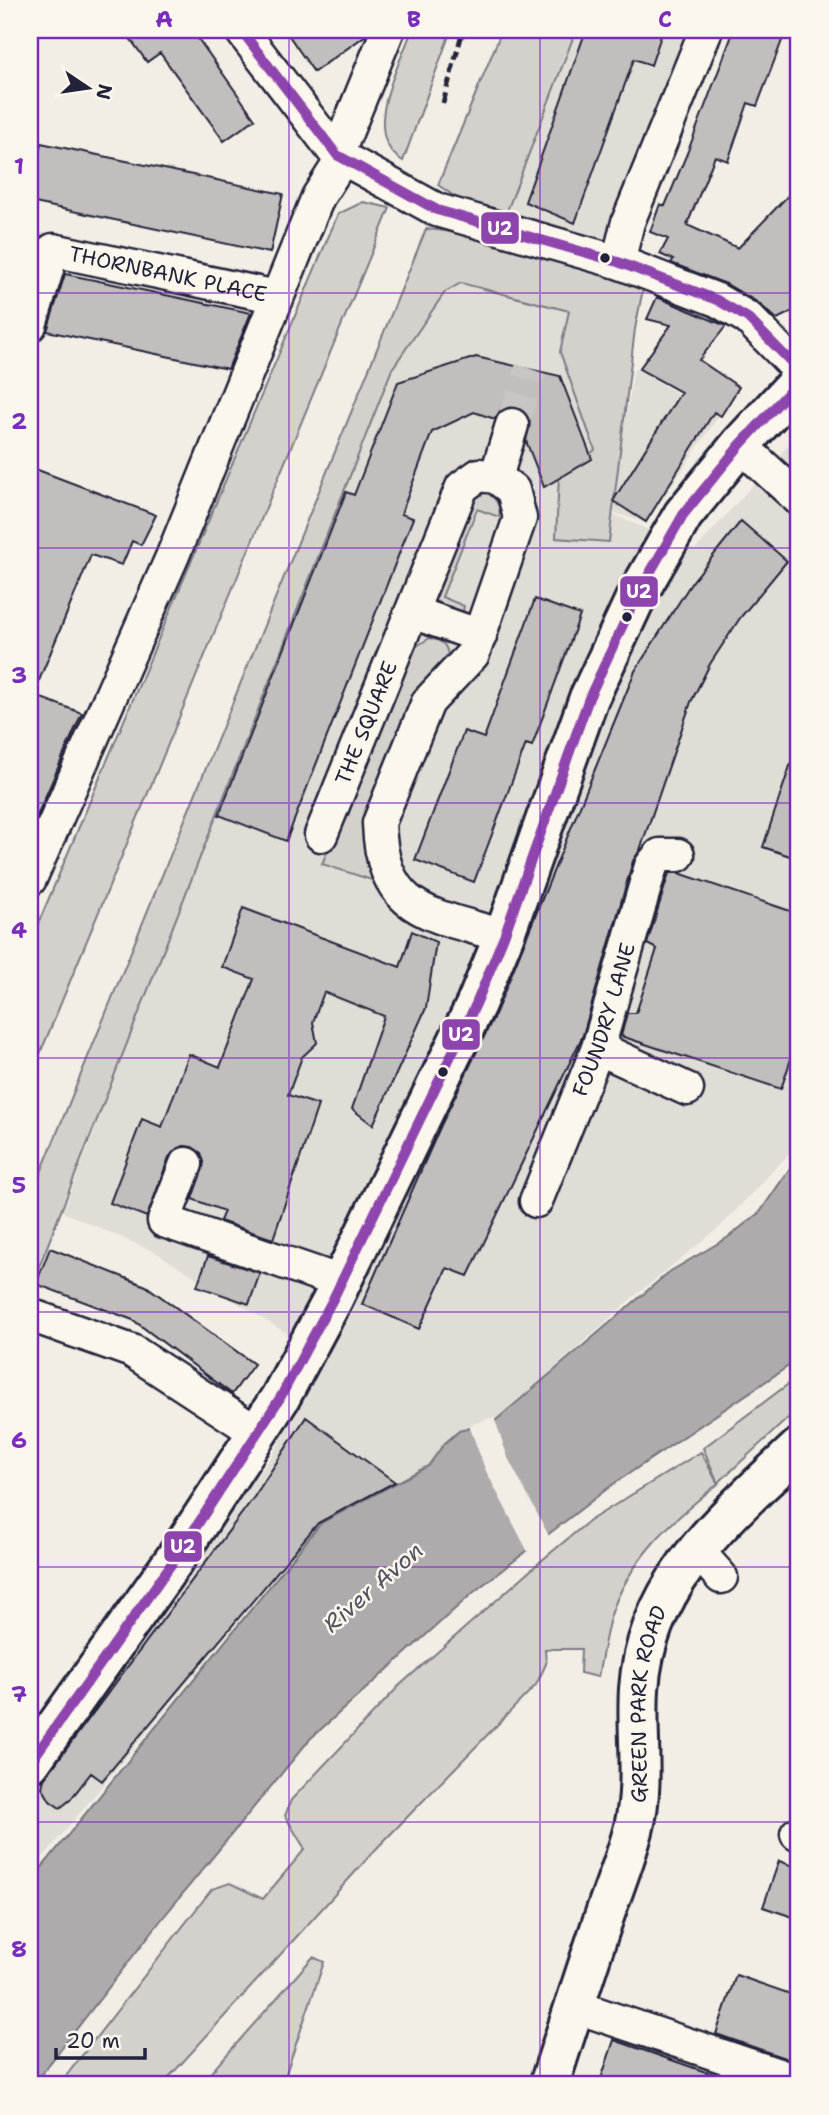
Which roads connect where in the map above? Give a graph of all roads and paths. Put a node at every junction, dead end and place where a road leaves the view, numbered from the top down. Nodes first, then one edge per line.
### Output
1 (241, 30) edge
2 (388, 30) edge
3 (706, 30) edge
4 (340, 156) junction
5 (618, 262) junction
6 (277, 297) junction
7 (30, 325) edge
8 (799, 370) edge
9 (799, 381) edge
10 (512, 425) tunnel mouth
11 (740, 445) junction
12 (496, 477) junction
13 (799, 499) edge
14 (412, 612) junction
15 (480, 636) junction
16 (321, 835) dead end
17 (678, 855) dead end
18 (30, 879) edge
19 (505, 936) junction
20 (598, 1048) junction
21 (687, 1089) dead end
22 (186, 1164) dead end
23 (536, 1201) dead end
24 (341, 1282) junction
25 (30, 1315) edge
26 (259, 1434) junction
27 (799, 1448) edge
28 (696, 1549) junction
29 (721, 1577) dead end
30 (41, 1726) edge
31 (30, 1763) edge
32 (574, 2006) junction
33 (799, 2082) edge
34 (549, 2085) edge

1 - 4 street
2 - 4 street, THORNBANK PLACE
3 - 5 street
4 - 5 street
4 - 6 street, THORNBANK PLACE
5 - 8 street
6 - 7 street, THORNBANK PLACE
6 - 18 street, THORNBANK PLACE
9 - 11 main road
10 - 12 street
11 - 13 street
11 - 19 main road
12 - 14 street, THE SQUARE
12 - 15 street
14 - 15 street
14 - 16 street, THE SQUARE
15 - 19 street
17 - 20 street, FOUNDRY LANE
19 - 24 main road
20 - 21 street
20 - 23 street, FOUNDRY LANE
22 - 24 street
24 - 26 main road
25 - 26 street
26 - 30 main road
27 - 28 main road, GREEN PARK ROAD
28 - 29 street
28 - 32 main road, GREEN PARK ROAD
30 - 31 main road
32 - 33 street
32 - 34 main road, GREEN PARK ROAD

